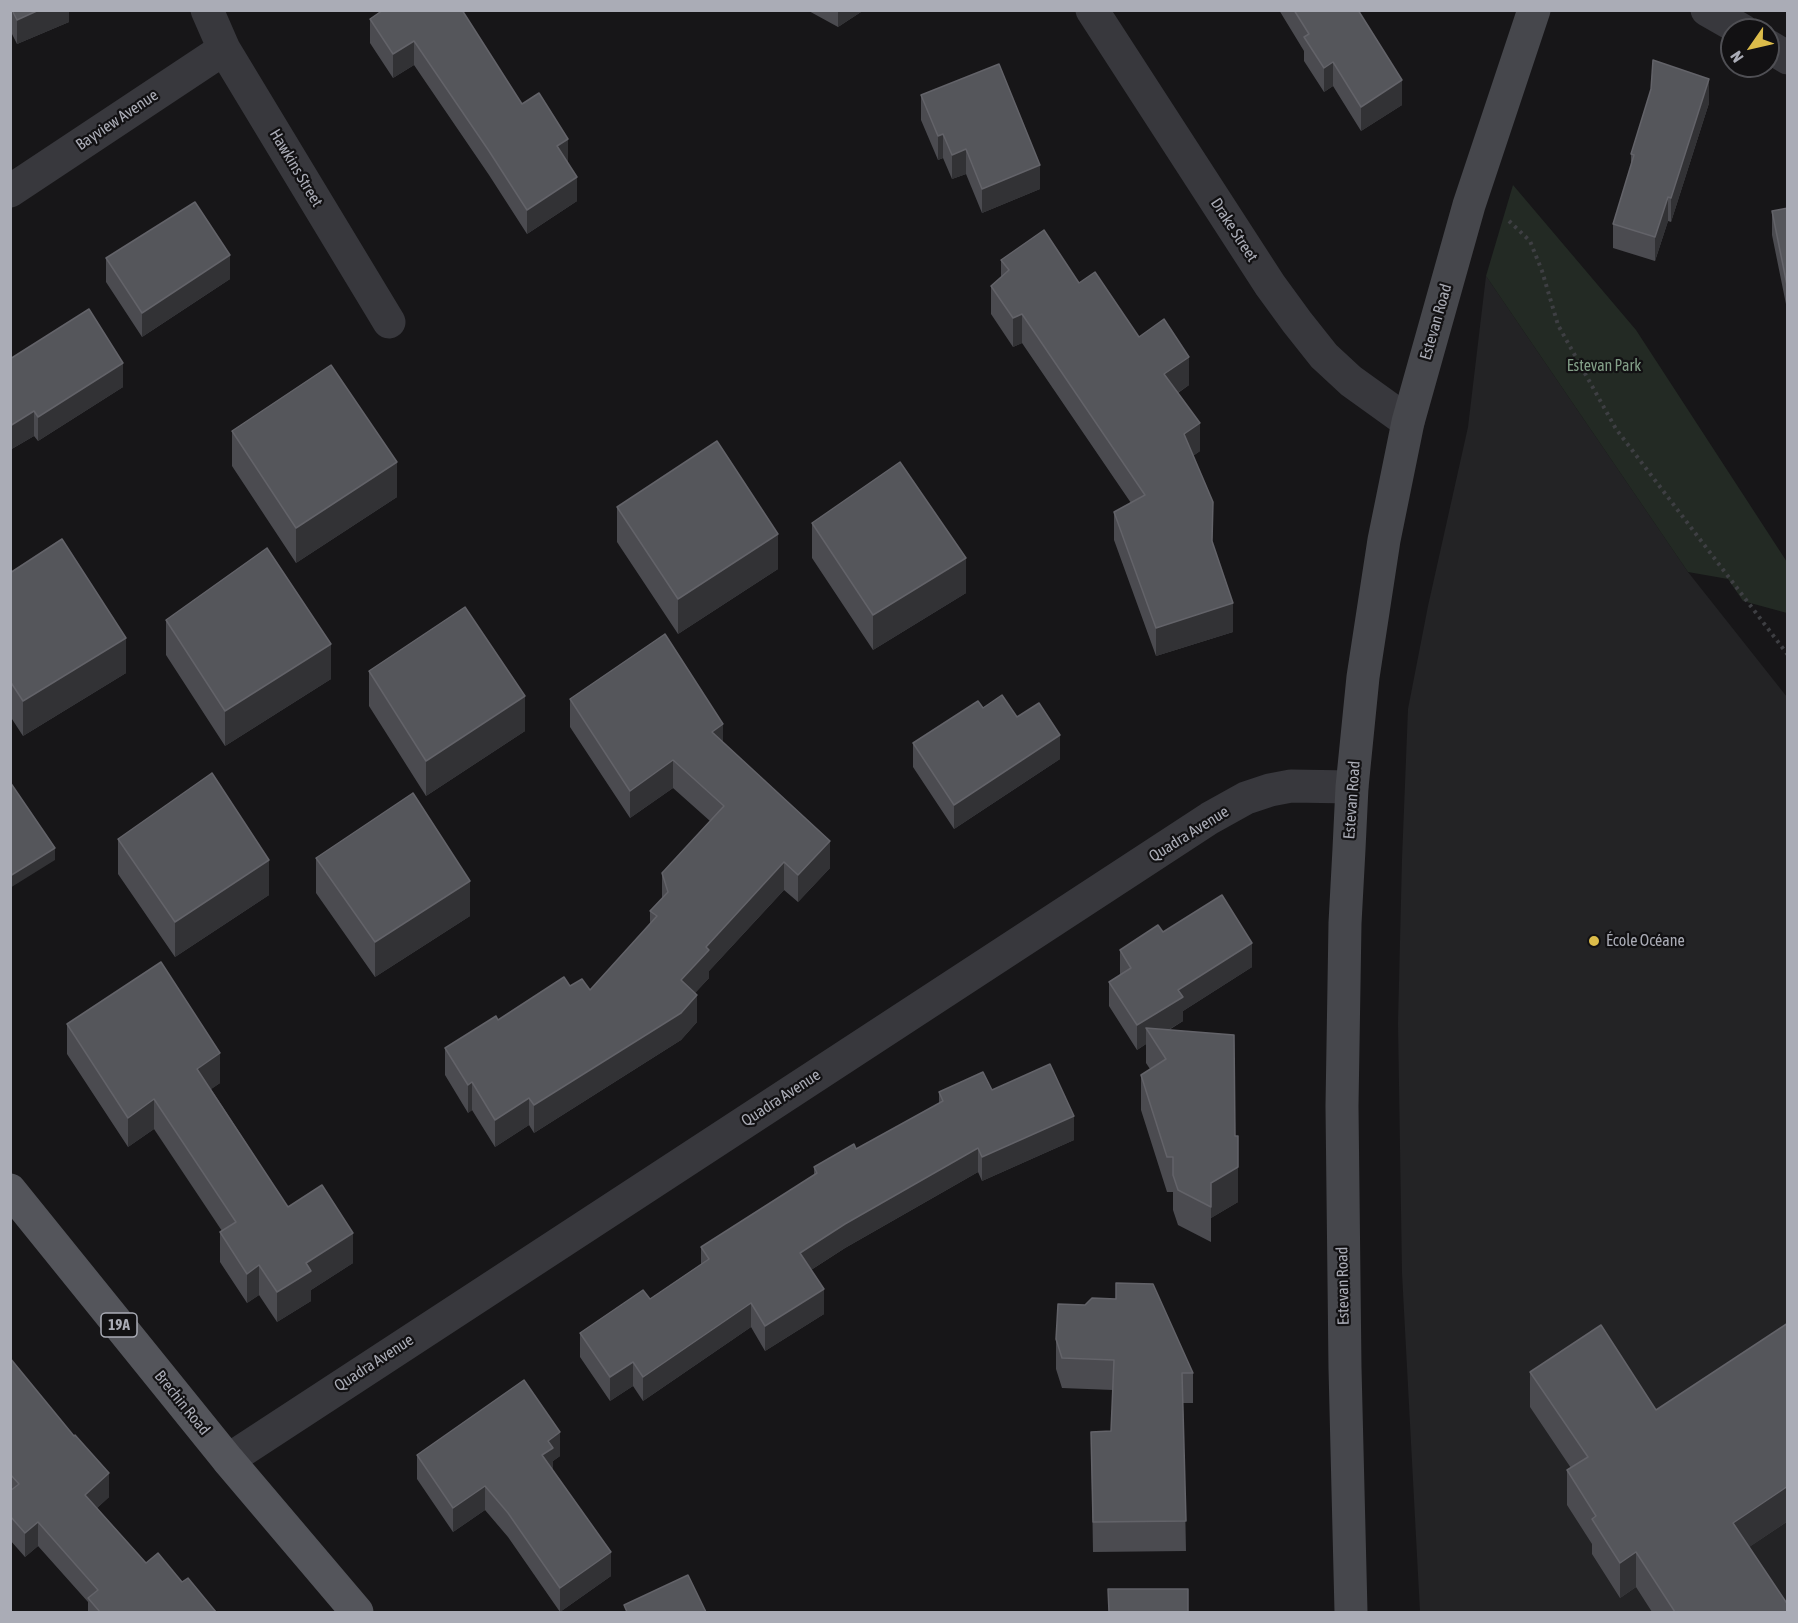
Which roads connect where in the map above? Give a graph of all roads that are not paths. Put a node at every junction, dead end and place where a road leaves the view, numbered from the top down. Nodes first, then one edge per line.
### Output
1 (207, 10) edge
2 (1092, 10) edge
3 (1534, 10) edge
4 (1707, 10) edge
5 (1721, 18) edge
6 (224, 49) junction
7 (10, 190) edge
8 (389, 322) dead end
9 (1408, 422) junction
10 (1352, 787) junction
11 (10, 1190) edge
12 (228, 1460) junction
13 (357, 1612) edge
14 (1352, 1612) edge

1 - 6 street, Hawkins Street
2 - 9 street, Drake Street
3 - 9 street, Estevan Road
4 - 5 street
6 - 7 street, Bayview Avenue
6 - 8 street, Hawkins Street
9 - 10 street, Estevan Road
10 - 12 street, Quadra Avenue
10 - 14 street, Estevan Road
11 - 12 main road, Brechin Road / 19A
12 - 13 main road, Brechin Road / 19A

